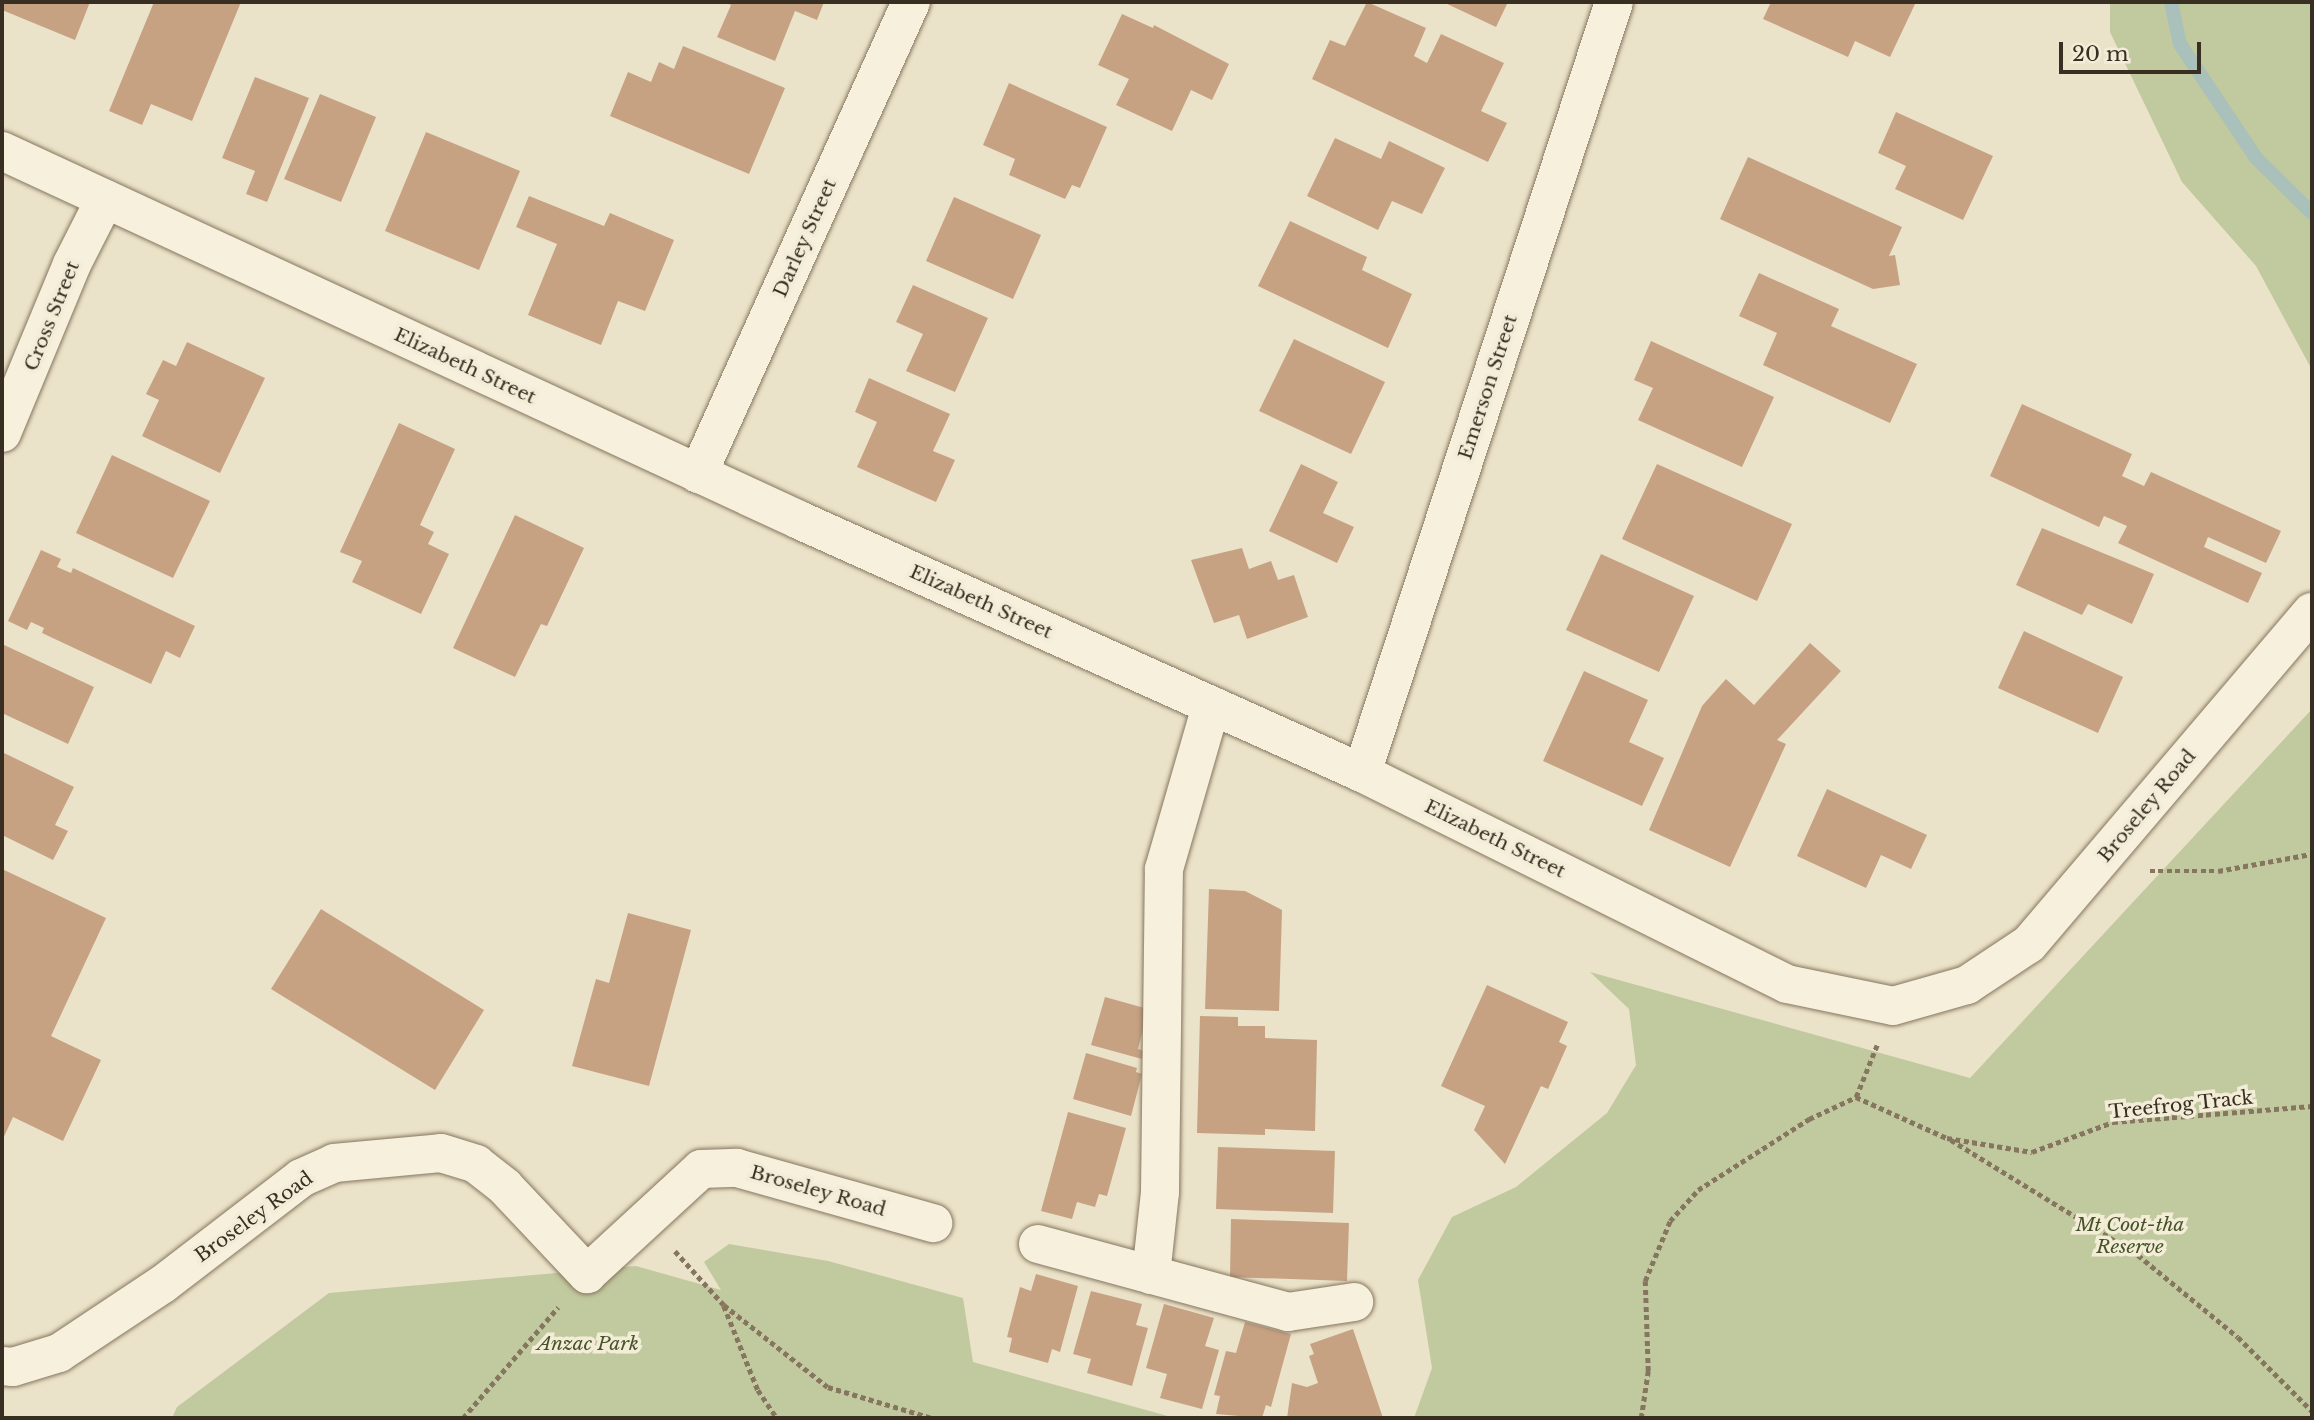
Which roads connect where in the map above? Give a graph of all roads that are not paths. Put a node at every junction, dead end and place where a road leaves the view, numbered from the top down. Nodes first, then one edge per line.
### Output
1 (911, 2) edge
2 (1614, 2) edge
3 (2, 151) edge
4 (105, 199) junction
5 (2, 433) edge
6 (698, 474) junction
7 (2312, 612) edge
8 (1211, 706) junction
9 (1362, 773) junction
10 (1967, 985) joint
11 (933, 1223) dead end
12 (1038, 1244) dead end
13 (1151, 1275) junction
14 (1354, 1302) dead end
15 (7, 1366) edge

1 - 6 street, Darley Street
2 - 9 street, Emerson Street
3 - 4 street, Elizabeth Street
4 - 5 street, Cross Street
4 - 6 street, Elizabeth Street
6 - 8 street, Elizabeth Street
7 - 10 street, Broseley Road
8 - 9 street, Elizabeth Street
8 - 13 street
9 - 10 street, Elizabeth Street
11 - 15 street, Broseley Road
12 - 13 street
13 - 14 street

